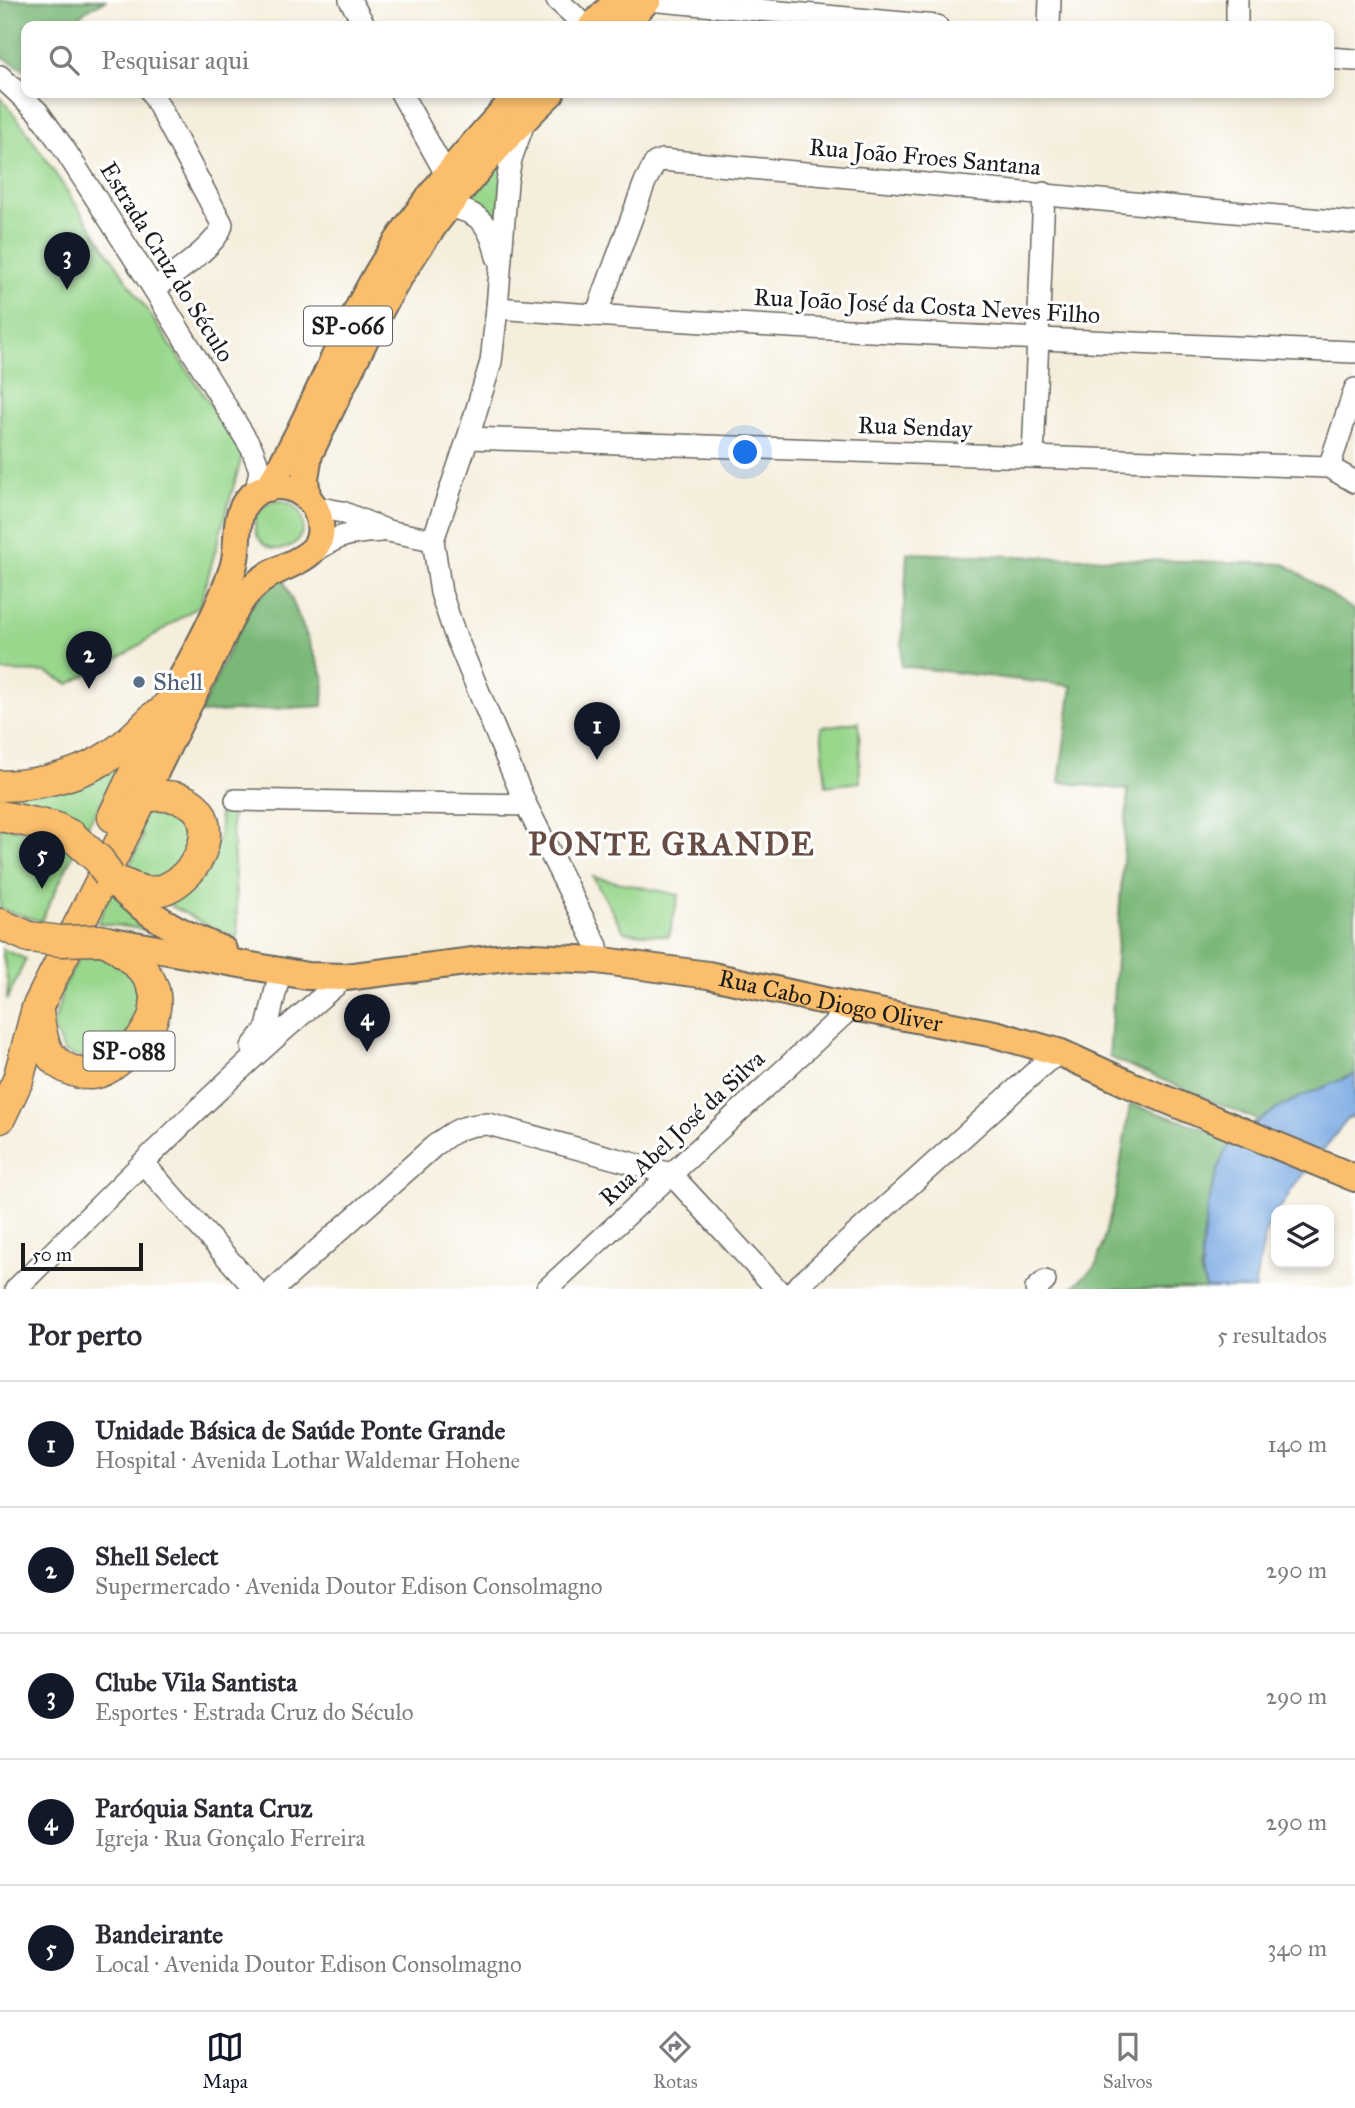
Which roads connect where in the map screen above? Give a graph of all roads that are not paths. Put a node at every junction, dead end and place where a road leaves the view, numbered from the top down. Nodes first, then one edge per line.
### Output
1 (350, 0) edge
2 (557, 0) edge
3 (618, 0) edge
4 (648, 0) edge
5 (1050, 0) edge
6 (1237, 0) edge
7 (362, 21) edge
8 (580, 21) edge
9 (597, 21) edge
10 (626, 21) edge
11 (881, 21) edge
12 (1049, 21) edge
13 (1237, 21) edge
14 (1334, 58) edge
15 (1355, 60) edge
16 (0, 76) edge
17 (21, 96) edge
18 (23, 98) edge
19 (155, 98) edge
20 (404, 98) edge
21 (539, 98) edge
22 (523, 105) edge
23 (446, 174) junction
24 (1044, 193) junction
25 (447, 207) junction
26 (1355, 223) edge
27 (499, 269) junction
28 (154, 289) junction
29 (497, 308) junction
30 (596, 315) junction
31 (1037, 339) junction
32 (1355, 352) edge
33 (1355, 389) edge
34 (468, 438) junction
35 (1033, 457) junction
36 (1328, 467) junction
37 (1355, 482) edge
38 (262, 490) junction
39 (311, 502) junction
40 (388, 531) junction
41 (239, 536) junction
42 (433, 540) junction
43 (298, 561) junction
44 (166, 706) junction
45 (0, 786) edge
46 (143, 796) junction
47 (236, 800) dead end
48 (526, 805) junction
49 (0, 816) edge
50 (111, 877) junction
51 (0, 924) edge
52 (103, 940) junction
53 (597, 953) junction
54 (280, 972) junction
55 (346, 977) junction
56 (852, 1007) junction
57 (37, 1008) junction
58 (1061, 1052) junction
59 (0, 1070) edge
60 (205, 1104) junction
61 (0, 1118) edge
62 (143, 1163) junction
63 (671, 1174) junction
64 (1352, 1177) edge
65 (16, 1289) edge
66 (254, 1289) edge
67 (274, 1289) edge
68 (547, 1289) edge
69 (777, 1289) edge
70 (795, 1289) edge

1 - 7 street
2 - 8 street
3 - 9 main road
4 - 10 main road
4 - 11 street
5 - 12 street
6 - 13 street
14 - 15 street
16 - 17 street, Estrada Cruz do Século
18 - 28 street, Estrada Cruz do Século
19 - 28 street
20 - 23 street
21 - 22 main road, SP-066
22 - 23 main road, SP-066
22 - 25 main road, SP-066
22 - 27 street
23 - 38 main road, SP-066
24 - 26 street, Rua João Froes Santana
24 - 30 street, Rua João Froes Santana
24 - 31 street
25 - 27 street
25 - 39 main road, SP-066
27 - 29 street
28 - 38 street, Estrada Cruz do Século
29 - 30 street, Rua João José da Costa Neves Filho
29 - 34 street
30 - 31 street, Rua João José da Costa Neves Filho
31 - 32 street, Rua João José da Costa Neves Filho
31 - 35 street
33 - 36 street
34 - 35 street, Rua Senday
34 - 42 street
35 - 36 street, Rua Senday
36 - 37 street, Rua Senday
38 - 39 main road
38 - 41 main road, SP-066
39 - 40 street
39 - 43 main road, SP-066
40 - 42 street
40 - 43 street
41 - 43 main road
41 - 44 main road
42 - 48 street
43 - 46 main road
44 - 45 highway
44 - 59 highway
46 - 50 highway
46 - 57 highway
47 - 48 street
48 - 53 street
49 - 50 highway, bridge
50 - 54 main road
51 - 52 highway, bridge
52 - 54 main road
52 - 57 highway, SP-088
53 - 55 main road, Rua Cabo Diogo Oliver
53 - 56 main road, Rua Cabo Diogo Oliver
54 - 55 main road, Rua Cabo Diogo Oliver
54 - 60 street
55 - 60 street
56 - 58 main road, Rua Cabo Diogo Oliver
56 - 63 street, Rua Abel José da Silva
57 - 61 highway
58 - 64 main road, Rua Cabo Diogo Oliver
58 - 70 street
60 - 62 street
62 - 65 street
62 - 66 street
63 - 67 street
63 - 68 street, Rua Abel José da Silva
63 - 69 street

